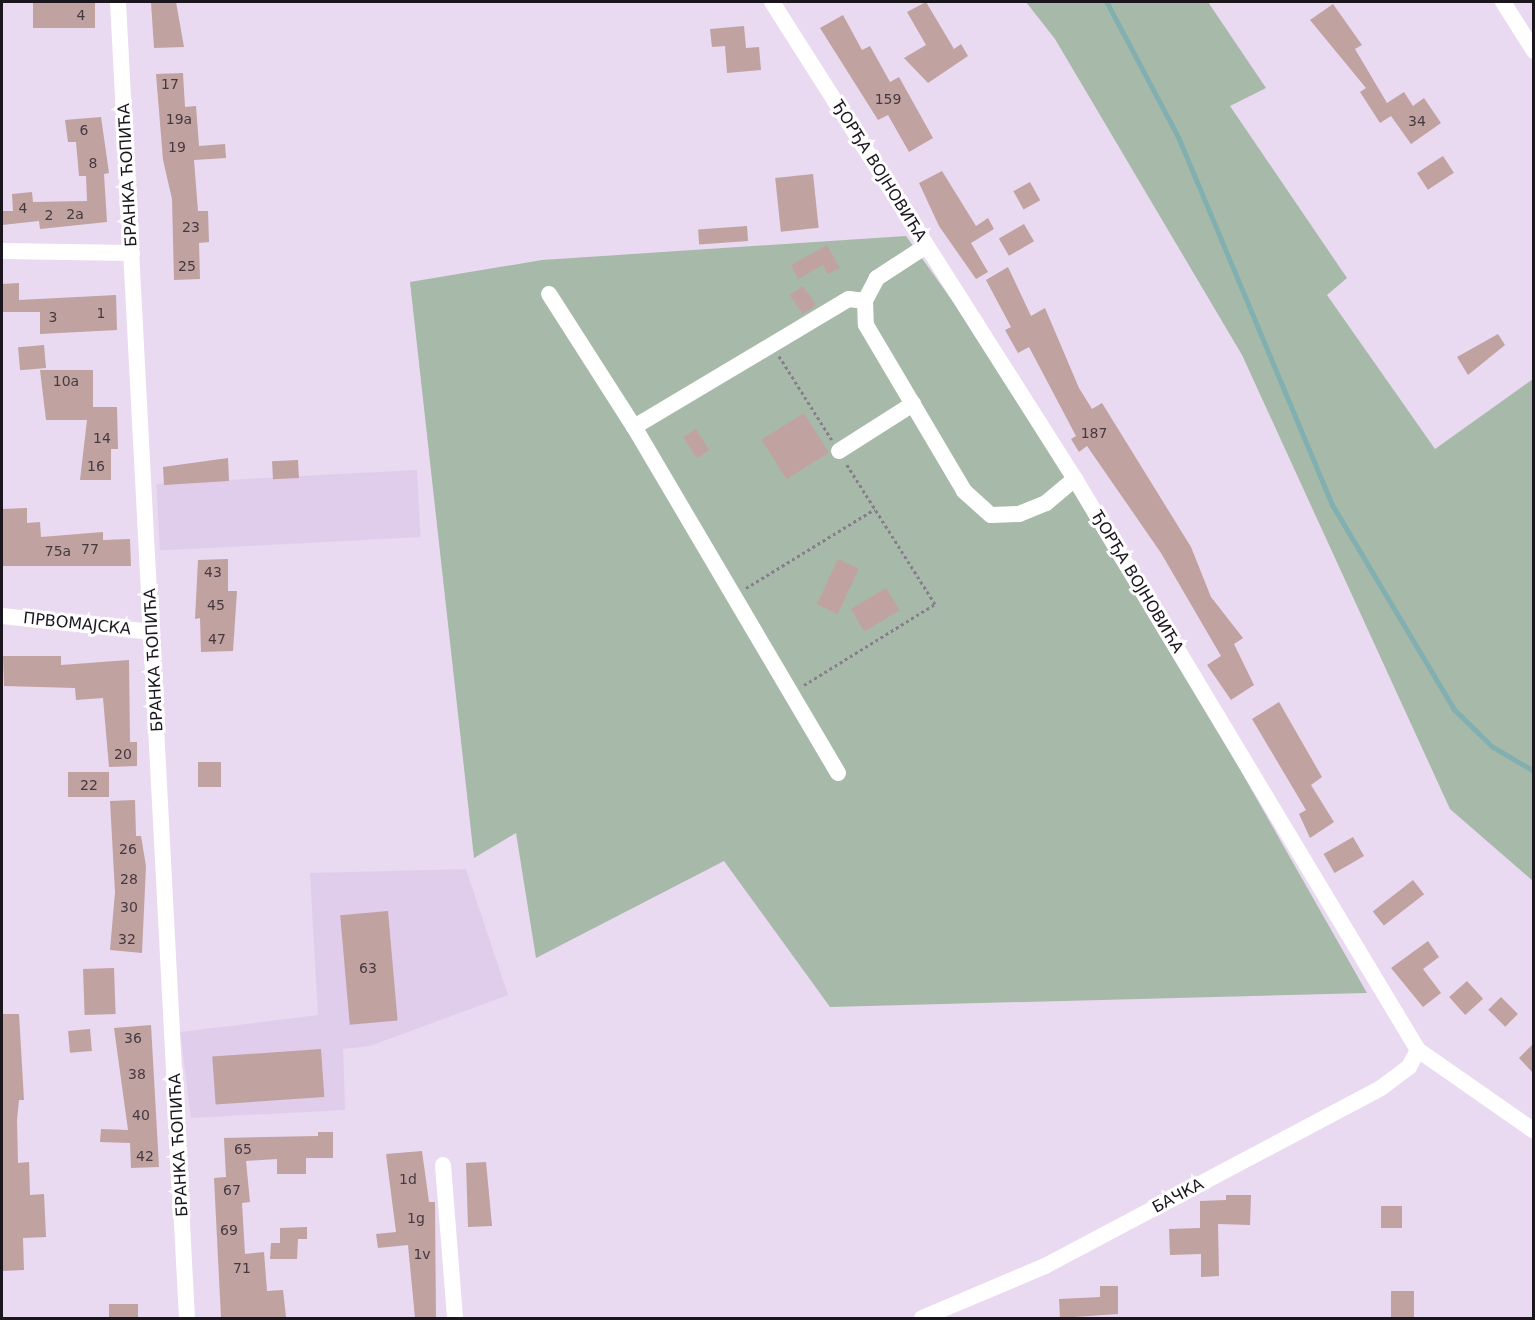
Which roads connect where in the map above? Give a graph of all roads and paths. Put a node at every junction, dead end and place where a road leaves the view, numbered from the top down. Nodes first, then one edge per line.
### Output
1 (118, 2) edge
2 (771, 2) edge
3 (1503, 2) edge
4 (1533, 51) edge
5 (926, 246) junction
6 (2, 251) edge
7 (132, 253) junction
8 (549, 294) dead end
9 (865, 301) junction
10 (772, 345) junction
11 (913, 404) junction
12 (634, 427) junction
13 (839, 451) junction
14 (1075, 479) junction
15 (875, 509) junction
16 (737, 594) junction
17 (2, 616) edge
18 (152, 632) junction
19 (793, 691) junction
20 (838, 773) dead end
21 (1418, 1050) junction
22 (1533, 1131) edge
23 (443, 1165) dead end
24 (187, 1318) edge
25 (455, 1318) edge
26 (922, 1318) edge

1 - 7 street, БРАНКА ЋОПИЋА
2 - 5 street, ЂОРЂА ВОЈНОВИЋА
3 - 4 street
5 - 9 street
5 - 14 street, ЂОРЂА ВОЈНОВИЋА
6 - 7 street
7 - 18 street, БРАНКА ЋОПИЋА
8 - 12 street
9 - 10 street
9 - 11 street
10 - 12 street
10 - 13 path
11 - 13 street
11 - 14 street
12 - 16 street
13 - 15 path
14 - 21 street, ЂОРЂА ВОЈНОВИЋА
15 - 16 path
15 - 19 path
16 - 19 street
17 - 18 street, ПРВОМАЈСКА
18 - 24 street, БРАНКА ЋОПИЋА
19 - 20 street
21 - 22 street, ЂОРЂА ВОЈНОВИЋА
21 - 26 street, БАЧКА
23 - 25 street

